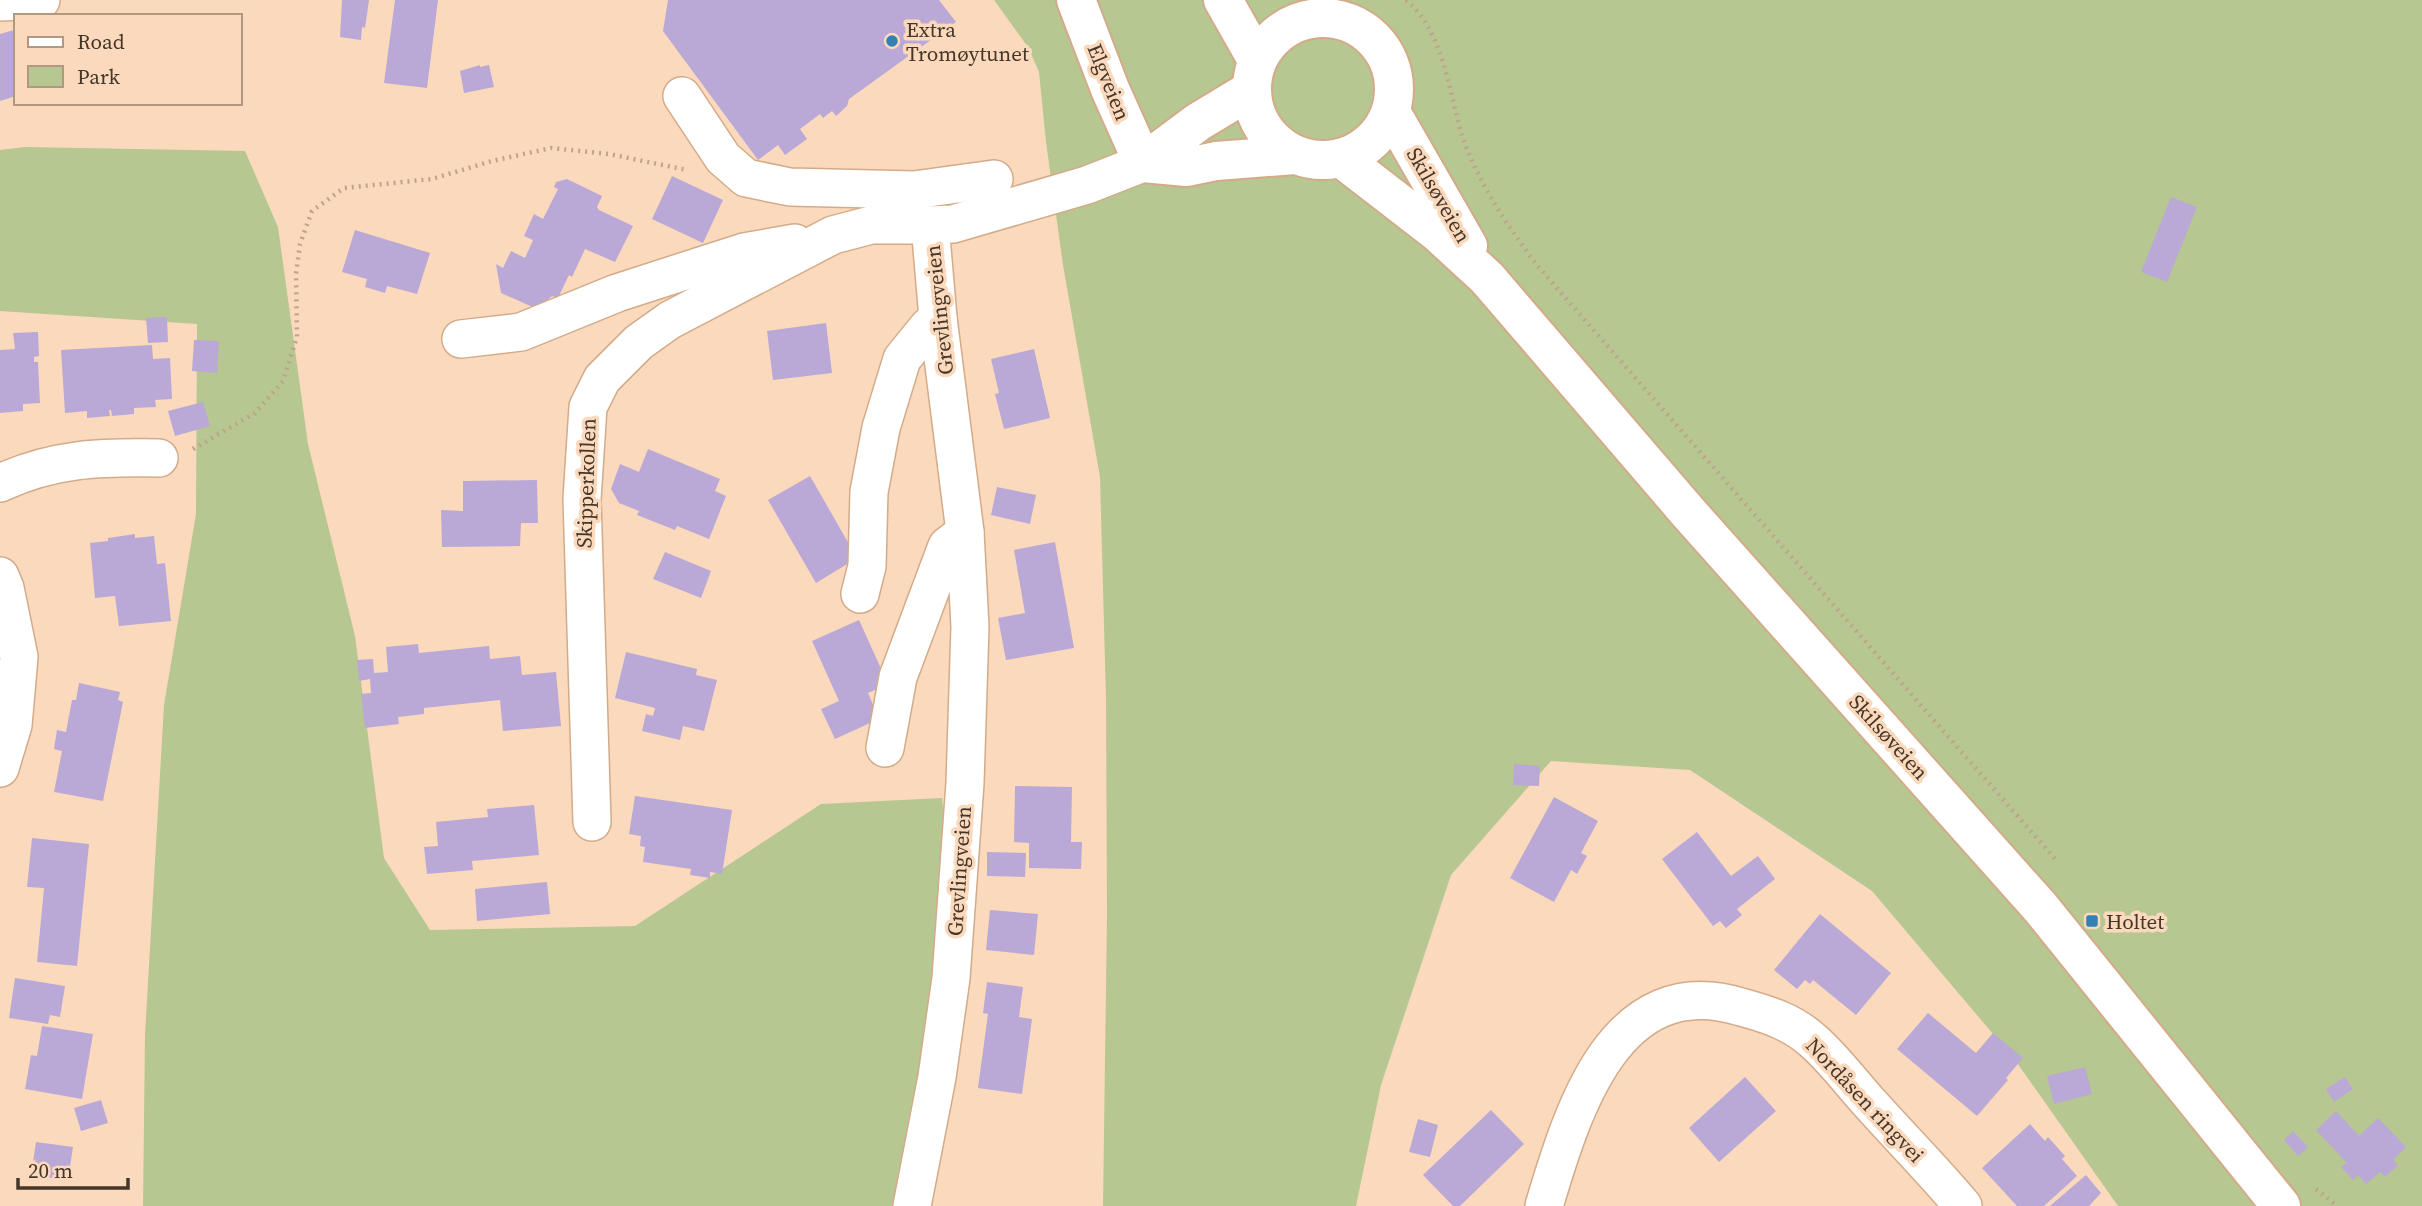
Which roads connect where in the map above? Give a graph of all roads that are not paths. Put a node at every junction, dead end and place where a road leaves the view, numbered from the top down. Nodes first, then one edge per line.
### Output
1 (41, 0) edge
2 (1076, 0) edge
3 (1223, 0) edge
4 (0, 2) edge
5 (1305, 9) edge
6 (1254, 75) junction
7 (682, 96) dead end
8 (1391, 112) junction
9 (1295, 155) junction
10 (1341, 158) junction
11 (1143, 163) junction
12 (994, 180) dead end
13 (930, 225) junction
14 (833, 235) junction
15 (1487, 278) junction
16 (938, 318) junction
17 (461, 339) dead end
18 (159, 458) road end
19 (0, 483) edge
20 (965, 533) junction
21 (0, 576) edge
22 (860, 594) dead end
23 (884, 748) dead end
24 (0, 768) edge
25 (592, 822) dead end
26 (912, 1206) edge
27 (1544, 1206) edge
28 (1962, 1206) edge
29 (2281, 1206) edge

1 - 4 street
2 - 11 main road, Elgveien
3 - 6 main road
5 - 6 main road
5 - 8 main road
6 - 9 main road
6 - 11 main road
7 - 12 street
8 - 10 main road
8 - 15 main road, Skilsøveien
9 - 10 main road
9 - 11 main road
10 - 15 main road, Skilsøveien
11 - 13 street, Grevlingveien
13 - 14 street, Skipperkollen
13 - 16 street, Grevlingveien
14 - 17 street, Skipperkollen
14 - 25 street, Skipperkollen
15 - 29 main road, Skilsøveien
16 - 20 street, Grevlingveien
16 - 22 street
18 - 19 street
20 - 23 street
20 - 26 street, Grevlingveien
21 - 24 street
27 - 28 street, Nordåsen ringvei

